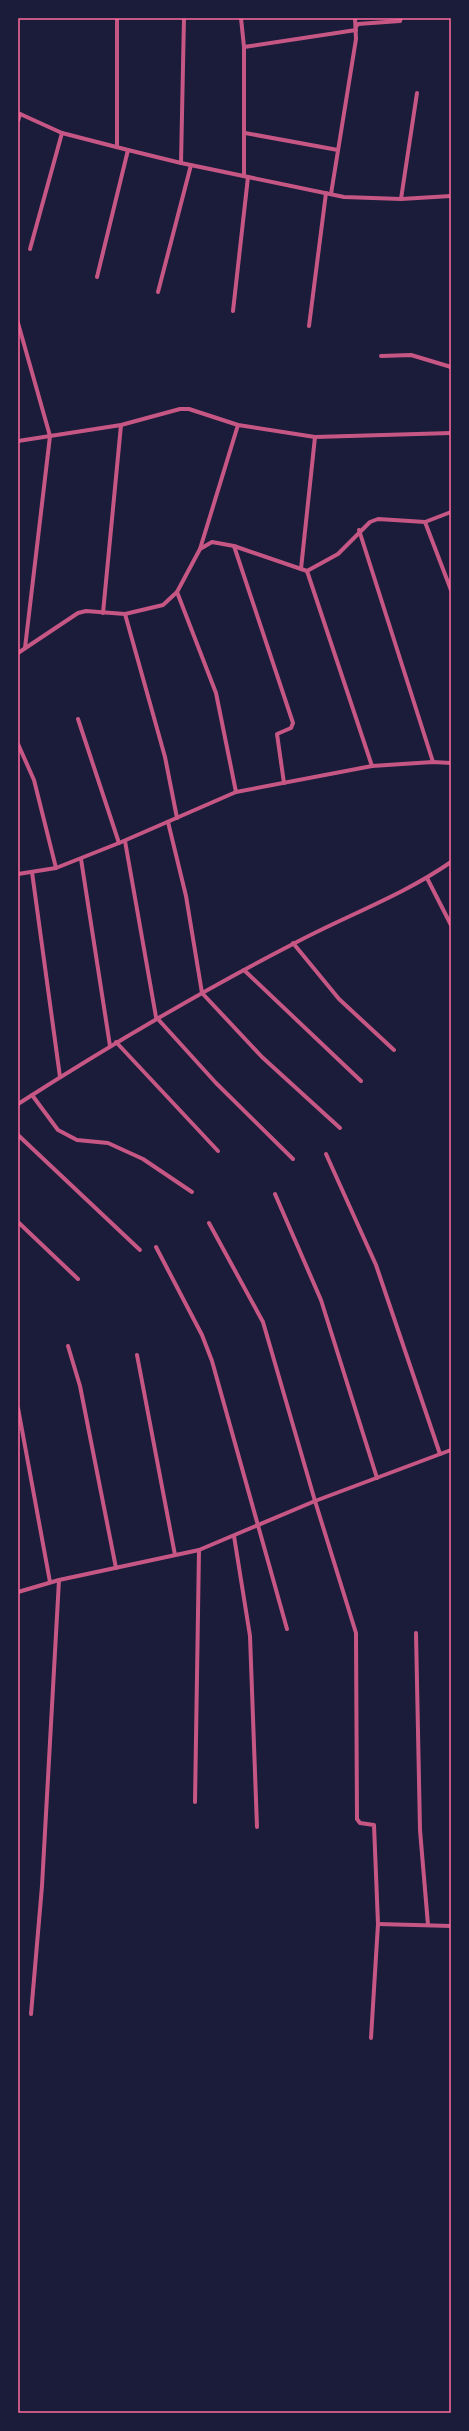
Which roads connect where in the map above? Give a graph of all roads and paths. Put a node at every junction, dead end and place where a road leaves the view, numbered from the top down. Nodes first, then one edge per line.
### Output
1 (117, 18) edge
2 (184, 18) edge
3 (241, 18) edge
4 (355, 18) edge
5 (401, 18) edge
6 (356, 29) junction
7 (244, 47) junction
8 (417, 93) dead end
9 (19, 113) edge
10 (18, 121) edge
11 (62, 133) junction
12 (244, 133) junction
13 (117, 147) junction
14 (128, 150) junction
15 (338, 150) junction
16 (182, 163) junction
17 (191, 165) junction
18 (246, 177) junction
19 (329, 194) junction
20 (451, 196) edge
21 (400, 200) junction
22 (30, 249) dead end
23 (97, 277) dead end
24 (158, 292) dead end
25 (233, 311) dead end
26 (18, 323) edge
27 (309, 326) dead end
28 (381, 356) dead end
29 (451, 367) edge
30 (121, 425) junction
31 (238, 425) junction
32 (451, 432) edge
33 (50, 436) junction
34 (315, 437) junction
35 (18, 441) edge
36 (451, 512) edge
37 (425, 522) junction
38 (359, 530) junction
39 (234, 546) junction
40 (200, 549) junction
41 (301, 569) junction
42 (307, 571) junction
43 (451, 590) edge
44 (177, 592) junction
45 (104, 613) junction
46 (125, 614) junction
47 (25, 648) junction
48 (18, 653) edge
49 (78, 719) dead end
50 (18, 744) edge
51 (433, 762) junction
52 (451, 763) edge
53 (372, 766) junction
54 (284, 783) junction
55 (236, 792) junction
56 (177, 818) junction
57 (168, 822) junction
58 (125, 841) junction
59 (119, 843) junction
60 (81, 858) junction
61 (451, 862) edge
62 (56, 868) junction
63 (32, 872) junction
64 (18, 874) edge
65 (427, 878) junction
66 (451, 925) edge
67 (293, 944) junction
68 (244, 970) junction
69 (202, 993) junction
70 (156, 1017) junction
71 (116, 1042) junction
72 (110, 1046) junction
73 (394, 1050) dead end
74 (60, 1077) junction
75 (361, 1081) dead end
76 (32, 1095) junction
77 (18, 1104) edge
78 (340, 1128) dead end
79 (18, 1135) edge
80 (218, 1151) dead end
81 (326, 1154) dead end
82 (293, 1159) dead end
83 (192, 1192) dead end
84 (275, 1194) dead end
85 (18, 1222) edge
86 (209, 1223) dead end
87 (156, 1247) dead end
88 (140, 1250) dead end
89 (78, 1279) dead end
90 (68, 1346) dead end
91 (137, 1355) dead end
92 (18, 1408) edge
93 (451, 1450) edge
94 (440, 1454) junction
95 (377, 1478) junction
96 (315, 1501) junction
97 (258, 1525) junction
98 (234, 1536) junction
99 (199, 1550) junction
100 (175, 1555) junction
101 (116, 1568) junction
102 (59, 1580) junction
103 (50, 1582) junction
104 (18, 1592) edge
105 (287, 1629) dead end
106 (416, 1633) dead end
107 (195, 1802) dead end
108 (257, 1826) dead end
109 (378, 1924) junction
110 (428, 1925) junction
111 (451, 1926) edge
112 (31, 2014) dead end
113 (371, 2038) dead end

1 - 13 street
2 - 16 street
3 - 7 street
4 - 6 street
5 - 6 street
6 - 7 street
6 - 15 street
7 - 12 street
8 - 21 street
9 - 10 street
9 - 11 street
11 - 13 street
11 - 22 street
12 - 15 street
12 - 18 street
13 - 14 street
14 - 16 street
14 - 23 street
15 - 19 street
16 - 17 street
17 - 18 street
17 - 24 street
18 - 19 street
18 - 25 street
19 - 21 street
19 - 27 street
20 - 21 street
26 - 33 street
28 - 29 street
30 - 31 street
30 - 33 street
30 - 45 street
31 - 34 street
31 - 40 street
32 - 34 street
33 - 35 street
33 - 47 street
34 - 41 street
36 - 37 street
37 - 38 street
37 - 43 street
38 - 42 street
38 - 51 street
39 - 40 street
39 - 41 street
39 - 54 street
40 - 44 street
41 - 42 street
42 - 53 street
44 - 46 street
44 - 55 street
45 - 46 street
45 - 47 street
46 - 56 street
47 - 48 street
49 - 59 street
50 - 62 street
51 - 52 street
51 - 53 street
53 - 54 street
54 - 55 street
55 - 56 street
56 - 57 street
57 - 58 street
57 - 69 street
58 - 59 street
58 - 70 street
59 - 60 street
60 - 62 street
60 - 72 street
61 - 65 street
62 - 63 street
63 - 64 street
63 - 74 street
65 - 66 street
65 - 67 street
67 - 68 street
67 - 73 street
68 - 69 street
68 - 75 street
69 - 70 street
69 - 78 street
70 - 71 street
70 - 82 street
71 - 72 street
71 - 80 street
72 - 74 street
74 - 76 street
76 - 77 street
76 - 83 street
79 - 88 street
81 - 94 street
84 - 95 street
85 - 89 street
86 - 96 street
87 - 97 street
90 - 101 street
91 - 100 street
92 - 103 street
93 - 94 street
94 - 95 street
95 - 96 street
96 - 97 street
96 - 109 street
97 - 98 street
97 - 105 street
98 - 99 street
98 - 108 street
99 - 100 street
99 - 107 street
100 - 101 street
101 - 102 street
102 - 103 street
102 - 112 street
103 - 104 street
106 - 110 street
109 - 110 street
109 - 113 street
110 - 111 street

